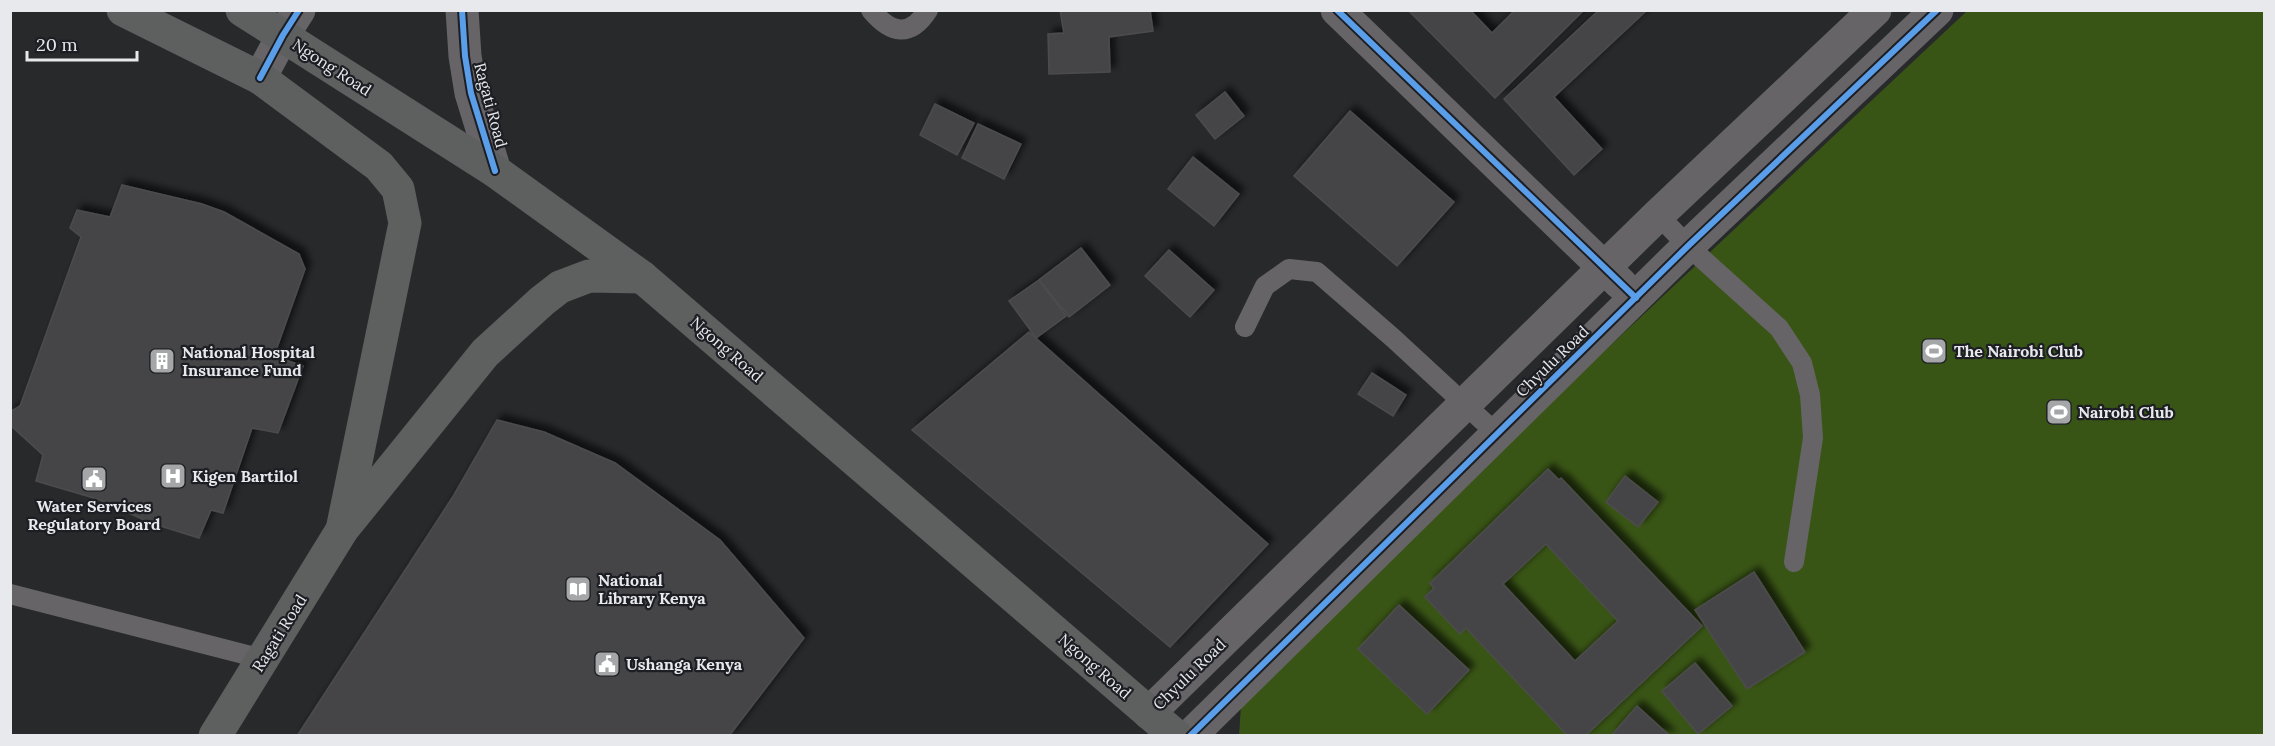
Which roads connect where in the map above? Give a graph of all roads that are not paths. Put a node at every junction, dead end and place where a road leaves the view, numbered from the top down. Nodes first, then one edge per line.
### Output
1 (123, 10) edge
2 (242, 10) edge
3 (462, 10) edge
4 (870, 10) edge
5 (928, 10) edge
6 (1337, 10) edge
7 (1875, 10) edge
8 (1937, 10) edge
9 (291, 23) edge
10 (260, 78) junction
11 (495, 171) junction
12 (1658, 215) junction
13 (1688, 246) junction
14 (1606, 268) junction
15 (642, 276) junction
16 (1636, 298) junction
17 (1245, 327) dead end
18 (1466, 404) junction
19 (1497, 434) junction
20 (342, 530) junction
21 (1794, 562) dead end
22 (10, 594) edge
23 (263, 659) junction
24 (1149, 713) junction
25 (215, 735) edge
26 (1176, 735) edge
27 (1190, 735) edge

1 - 10 main road, Ragati Road
2 - 9 main road
3 - 11 street, Ragati Road
4 - 5 lane
6 - 14 street
7 - 12 street, Chyulu Road
8 - 13 street, Chyulu Road
9 - 10 street, Ngong Road
9 - 11 main road, Ngong Road
10 - 20 main road, Ragati Road
11 - 15 main road, Ngong Road
12 - 13 lane
12 - 14 street, Chyulu Road
13 - 16 street, Chyulu Road
13 - 21 lane
14 - 16 street
14 - 18 street, Chyulu Road
15 - 20 main road, Ragati Road
15 - 24 main road, Ngong Road
16 - 19 street, Chyulu Road
17 - 18 lane
18 - 19 lane
18 - 24 street, Chyulu Road
19 - 27 street, Chyulu Road
20 - 23 main road, Ragati Road
22 - 23 lane
23 - 25 main road, Ragati Road
24 - 26 main road, Ngong Road

